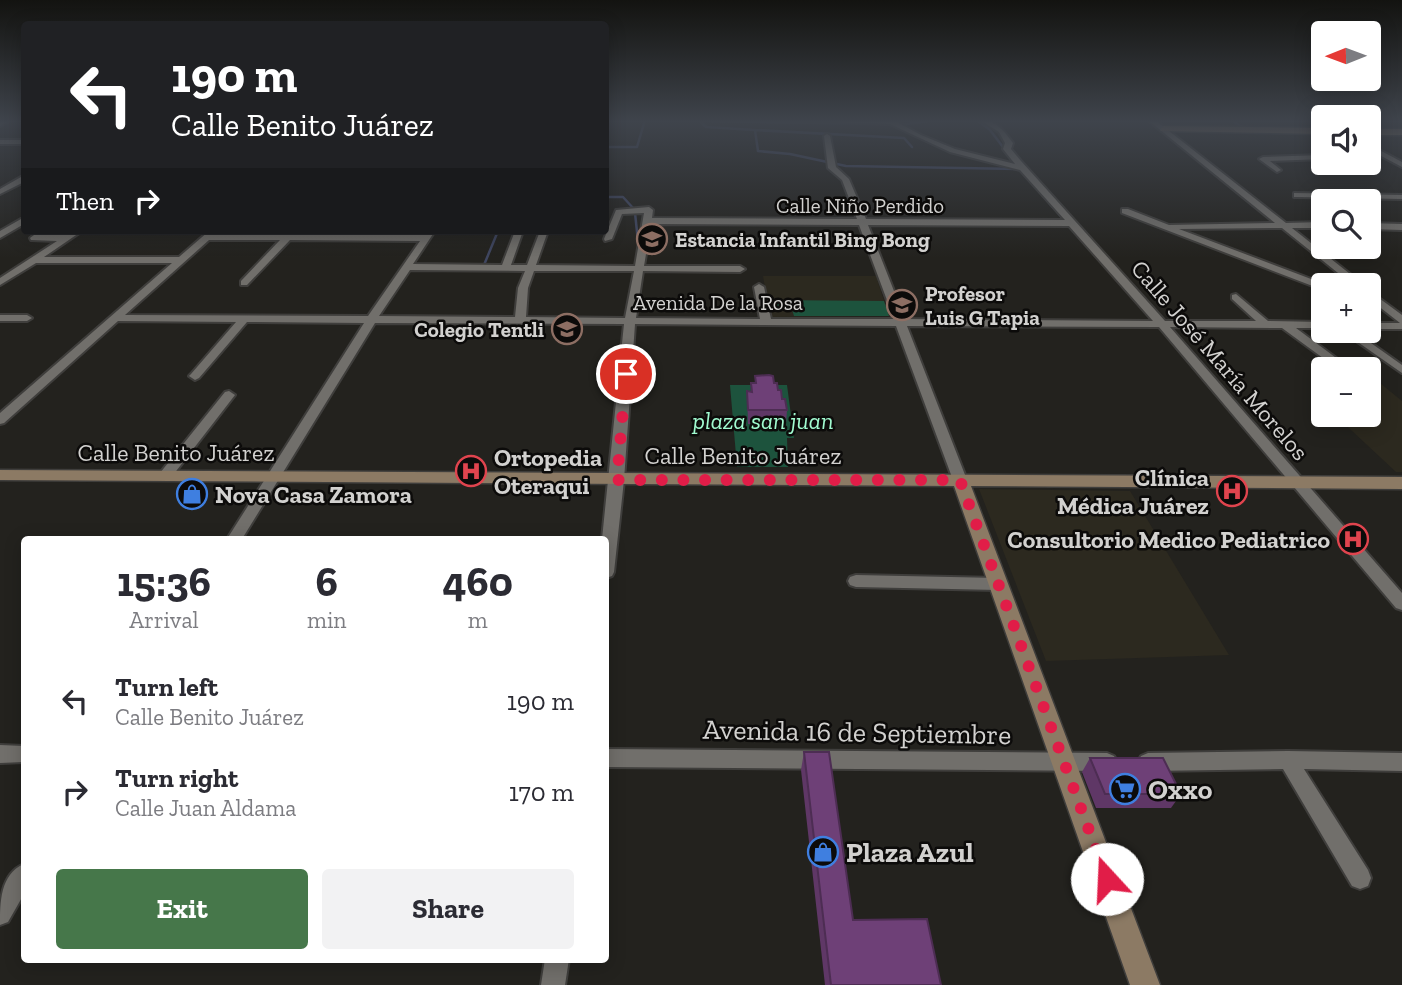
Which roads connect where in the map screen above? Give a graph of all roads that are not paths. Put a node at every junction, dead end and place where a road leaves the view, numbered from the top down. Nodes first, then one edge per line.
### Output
1 (834, 166) edge
2 (1014, 166) edge
3 (1209, 166) edge
4 (1273, 166) edge
5 (1023, 168) joint
6 (1278, 170) dead end
7 (21, 180) edge
8 (1375, 186) dead end
9 (0, 192) edge
10 (1297, 195) dead end
11 (1398, 197) edge
12 (1125, 211) dead end
13 (649, 221) junction
14 (21, 222) edge
15 (862, 222) junction
16 (0, 223) edge
17 (21, 223) edge
18 (1072, 223) junction
19 (1283, 225) junction
20 (1311, 225) edge
21 (1164, 226) junction
22 (1381, 226) edge
23 (1402, 227) edge
24 (0, 235) edge
25 (72, 235) edge
26 (209, 235) edge
27 (279, 235) edge
28 (318, 235) edge
29 (429, 235) edge
30 (517, 235) edge
31 (542, 235) edge
32 (288, 237) junction
33 (34, 238) dead end
34 (68, 238) junction
35 (608, 239) dead end
36 (536, 250) junction
37 (511, 251) junction
38 (35, 260) junction
39 (179, 260) junction
40 (407, 267) junction
41 (505, 268) junction
42 (529, 268) junction
43 (640, 268) junction
44 (740, 269) dead end
45 (1344, 273) edge
46 (0, 282) edge
47 (1311, 282) edge
48 (244, 283) dead end
49 (759, 287) dead end
50 (1236, 297) dead end
51 (1381, 303) edge
52 (1381, 310) edge
53 (0, 318) edge
54 (27, 318) dead end
55 (114, 318) junction
56 (1399, 318) edge
57 (243, 320) junction
58 (371, 320) junction
59 (766, 320) junction
60 (520, 321) junction
61 (630, 321) junction
62 (900, 322) junction
63 (1161, 323) junction
64 (1266, 325) junction
65 (1285, 325) junction
66 (1311, 325) edge
67 (1381, 326) edge
68 (1402, 326) edge
69 (1364, 343) edge
70 (1329, 357) edge
71 (1402, 370) edge
72 (195, 376) dead end
73 (229, 395) dead end
74 (0, 419) edge
75 (0, 475) edge
76 (165, 476) junction
77 (272, 477) junction
78 (617, 480) junction
79 (960, 480) junction
80 (1299, 483) junction
81 (1402, 483) edge
82 (236, 536) edge
83 (609, 547) edge
84 (856, 580) dead end
85 (998, 584) junction
86 (1402, 604) edge
87 (0, 754) edge
88 (21, 754) edge
89 (609, 758) edge
90 (1288, 760) junction
91 (1064, 762) junction
92 (1402, 762) edge
93 (1360, 878) dead end
94 (21, 880) edge
95 (0, 914) edge
96 (557, 963) edge
97 (554, 985) edge
98 (1145, 985) edge

1 - 15 street
2 - 5 street
3 - 19 street
4 - 6 street
5 - 18 street, Calle José María Morelos
7 - 9 street
8 - 11 street
10 - 11 street
12 - 21 street
13 - 15 street, Calle Niño Perdido
13 - 35 street
13 - 43 street
14 - 16 street
15 - 18 street, Calle Niño Perdido
15 - 62 street
17 - 24 street
18 - 63 street, Calle José María Morelos
19 - 20 street
19 - 21 street
19 - 45 street
21 - 47 street
22 - 23 street
25 - 34 street
26 - 39 street
27 - 32 street
28 - 32 street
29 - 40 street
30 - 37 street
31 - 36 street
32 - 48 street
33 - 34 street
34 - 38 street
36 - 37 street
36 - 42 street
37 - 41 street
38 - 39 street
38 - 46 street
39 - 55 street
40 - 41 street
40 - 58 street
41 - 42 street
42 - 43 street
42 - 60 street
43 - 44 street
43 - 61 street
49 - 59 street
50 - 64 street
51 - 56 street
52 - 56 street
53 - 54 street
55 - 57 street, Avenida De la Rosa
55 - 74 street
57 - 58 street, Avenida De la Rosa
57 - 72 street
58 - 60 street, Avenida De la Rosa
58 - 77 street
59 - 61 street, Avenida De la Rosa
59 - 62 street, Avenida De la Rosa
60 - 61 street, Avenida De la Rosa
61 - 78 street
62 - 63 street, Avenida De la Rosa
62 - 79 street
63 - 64 street, Avenida De la Rosa
63 - 80 street, Calle José María Morelos
64 - 65 street, Avenida De la Rosa
65 - 66 street, Avenida De la Rosa
65 - 70 street
67 - 68 street
69 - 71 street
73 - 76 street
75 - 76 main road, Calle Benito Juárez
76 - 77 main road, Calle Benito Juárez
77 - 78 main road, Calle Benito Juárez
77 - 82 street
78 - 79 main road, Calle Benito Juárez
78 - 83 street
79 - 80 main road, Calle Benito Juárez
79 - 85 main road
80 - 81 main road, Calle Benito Juárez
80 - 86 street, Calle José María Morelos
84 - 85 street
85 - 91 main road
87 - 88 street
89 - 91 street, Avenida 16 de Septiembre
90 - 91 street, Avenida 16 de Septiembre
90 - 92 street, Avenida 16 de Septiembre
90 - 93 street
91 - 98 main road
94 - 95 street
96 - 97 street

